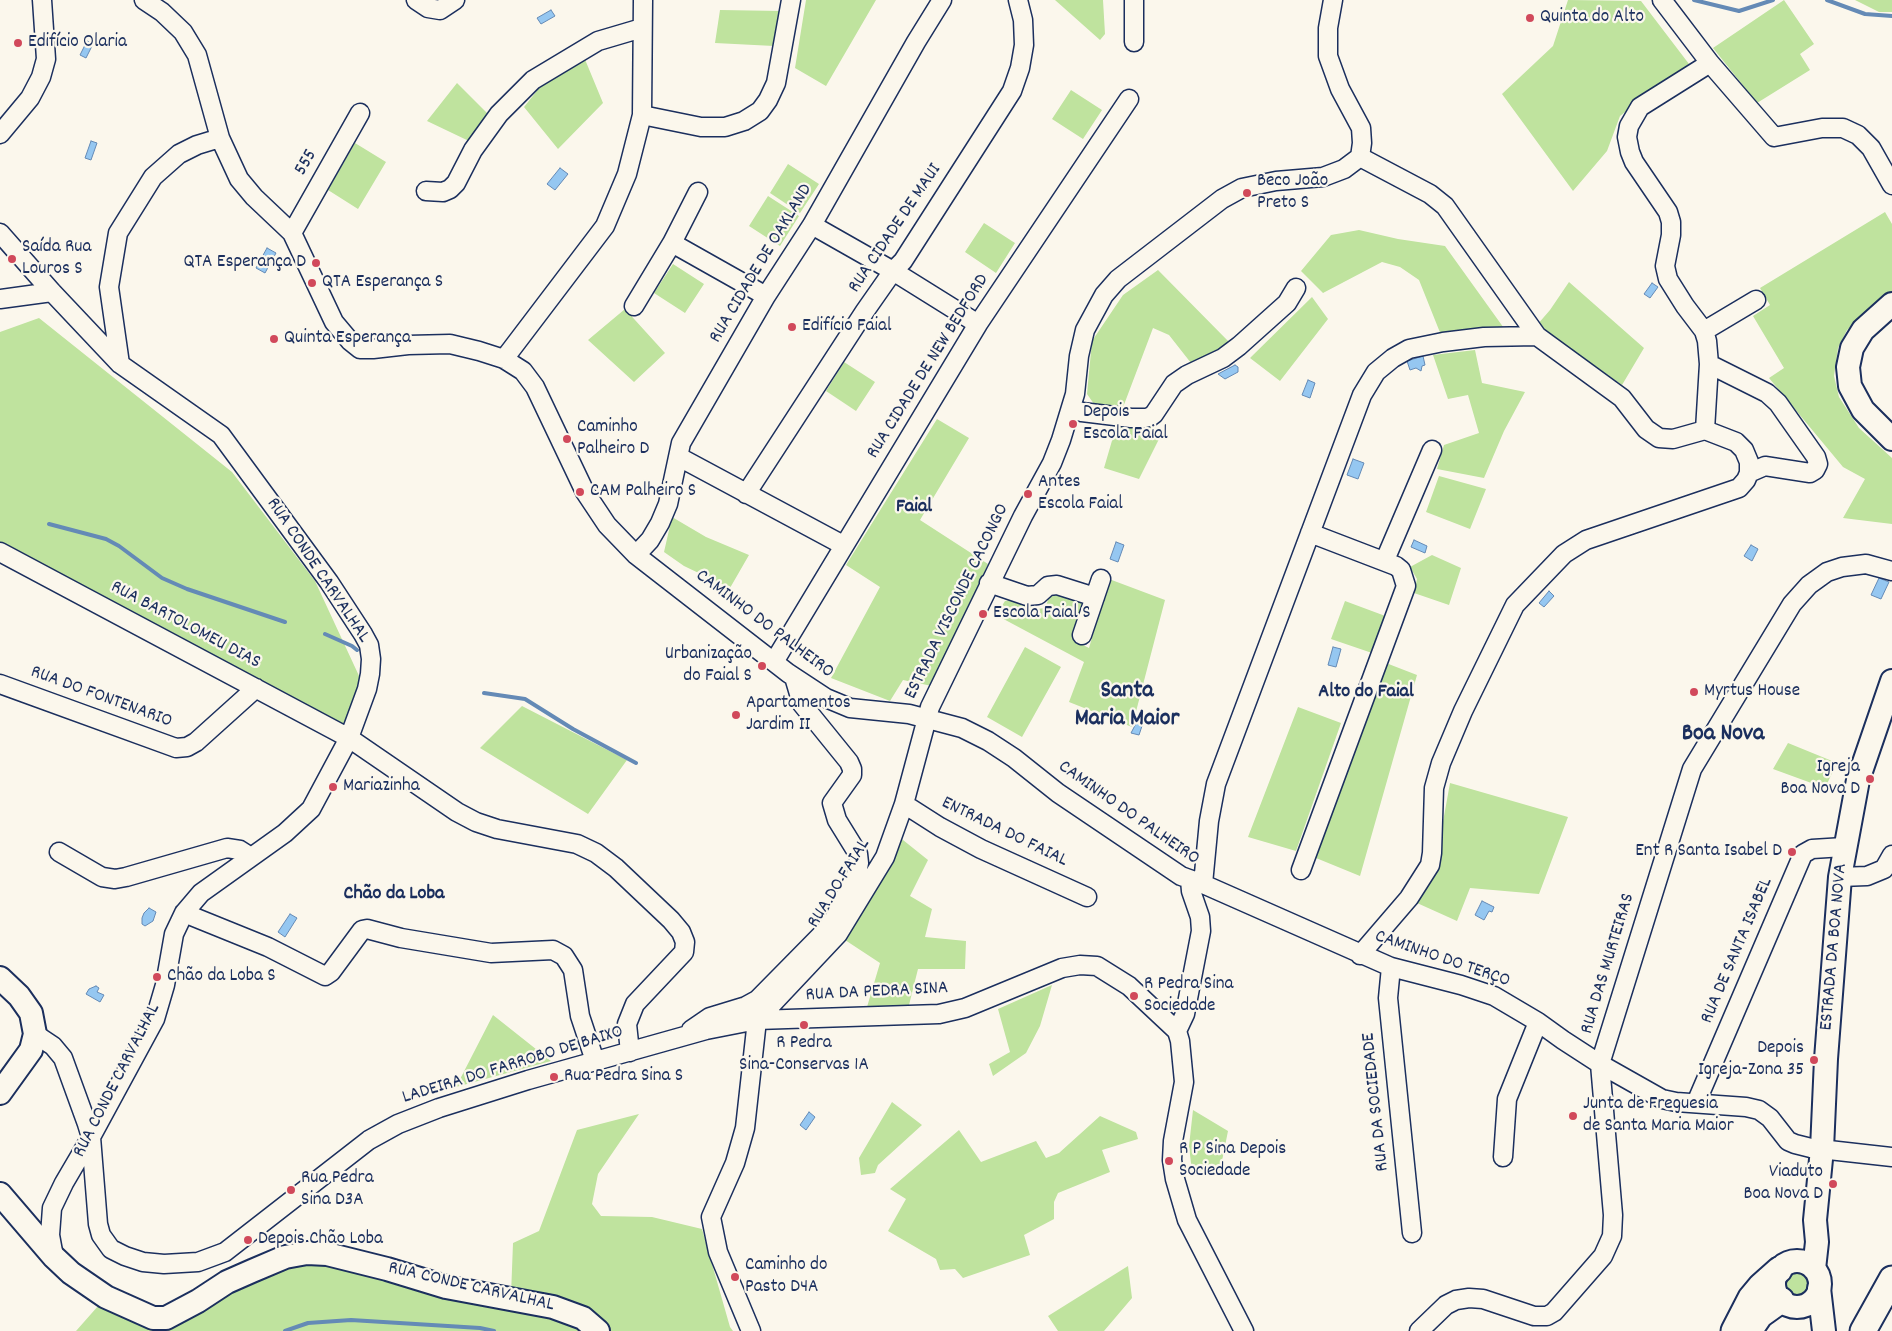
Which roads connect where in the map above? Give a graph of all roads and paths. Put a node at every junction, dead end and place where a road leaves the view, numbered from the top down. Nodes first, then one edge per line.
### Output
1 (42, 0) edge
2 (144, 0) edge
3 (416, 0) edge
4 (643, 0) edge
5 (792, 0) edge
6 (942, 0) edge
7 (1018, 0) edge
8 (1134, 0) edge
9 (1333, 0) edge
10 (1662, 0) edge
11 (447, 5) edge
12 (642, 28) junction
13 (1134, 42) dead end
14 (1710, 63) junction
15 (1129, 99) dead end
16 (360, 113) dead end
17 (642, 115) junction
18 (0, 134) edge
19 (220, 138) junction
20 (1360, 158) junction
21 (1892, 185) edge
22 (426, 191) dead end
23 (698, 192) dead end
24 (812, 225) junction
25 (0, 233) edge
26 (292, 233) junction
27 (672, 243) junction
28 (893, 271) junction
29 (1296, 288) dead end
30 (52, 292) junction
31 (766, 296) junction
32 (0, 299) edge
33 (1756, 300) dead end
34 (1892, 304) edge
35 (634, 306) dead end
36 (978, 324) junction
37 (1704, 331) junction
38 (1537, 336) junction
39 (504, 359) junction
40 (120, 364) junction
41 (1710, 364) junction
42 (1071, 409) junction
43 (1704, 430) junction
44 (1892, 439) edge
45 (1432, 450) dead end
46 (679, 457) junction
47 (1749, 473) junction
48 (746, 494) junction
49 (1310, 533) junction
50 (844, 546) junction
51 (0, 552) edge
52 (636, 556) junction
53 (1385, 560) junction
54 (1892, 572) edge
55 (1101, 579) dead end
56 (989, 583) junction
57 (1095, 597) junction
58 (1082, 635) dead end
59 (774, 662) junction
60 (794, 677) junction
61 (1892, 681) edge
62 (0, 684) edge
63 (256, 688) junction
64 (926, 718) junction
65 (349, 738) junction
66 (904, 804) junction
67 (1844, 847) junction
68 (59, 852) dead end
69 (1892, 855) edge
70 (251, 856) junction
71 (1300, 870) dead end
72 (1840, 877) junction
73 (1197, 882) junction
74 (1087, 897) dead end
75 (184, 913) junction
76 (1360, 955) junction
77 (1390, 967) junction
78 (0, 978) edge
79 (757, 1020) junction
80 (1538, 1022) junction
81 (1177, 1031) junction
82 (35, 1034) junction
83 (676, 1039) junction
84 (630, 1052) junction
85 (595, 1061) junction
86 (1600, 1064) junction
87 (0, 1093) edge
88 (1696, 1103) junction
89 (91, 1137) junction
90 (1822, 1149) junction
91 (1504, 1157) dead end
92 (1892, 1157) edge
93 (0, 1194) edge
94 (50, 1216) junction
95 (1815, 1220) junction
96 (24, 1222) junction
97 (1412, 1233) dead end
98 (54, 1257) junction
99 (1817, 1278) junction
100 (1892, 1279) edge
101 (1781, 1288) junction
102 (1877, 1323) edge
103 (1824, 1330) edge
104 (598, 1331) edge
105 (750, 1331) edge
106 (1244, 1331) edge
107 (1420, 1331) edge
108 (1734, 1331) edge
109 (1749, 1331) edge

1 - 18 street
2 - 19 street, CAMINHO DO PALHEIRO
3 - 11 street
4 - 12 street
5 - 17 street
6 - 24 street, RUA CIDADE DE OAKLAND
7 - 28 street, RUA CIDADE DE MAUI
8 - 13 street
9 - 20 street
10 - 14 street
12 - 17 street
12 - 22 street
14 - 21 street
14 - 37 street
15 - 36 street, RUA CIDADE DE NEW BEDFORD
16 - 26 street, 555
17 - 39 street
19 - 26 street, CAMINHO DO PALHEIRO
19 - 40 street
20 - 38 street
20 - 42 street, ESTRADA VISCONDE CACONGO
23 - 27 street
24 - 28 street
24 - 31 street, RUA CIDADE DE OAKLAND
25 - 30 street, RUA CONDE CARVALHAL
26 - 39 street, CAMINHO DO PALHEIRO
27 - 31 street
27 - 35 street
28 - 36 street
28 - 48 street, RUA CIDADE DE MAUI
29 - 42 street
30 - 32 street
30 - 40 street, RUA CONDE CARVALHAL
31 - 46 street, RUA CIDADE DE OAKLAND
33 - 37 street
34 - 44 main road
36 - 50 street, RUA CIDADE DE NEW BEDFORD
37 - 41 street
38 - 43 street
38 - 49 street
39 - 52 street, CAMINHO DO PALHEIRO
40 - 65 street, RUA CONDE CARVALHAL
41 - 43 street
41 - 47 street
42 - 56 street, ESTRADA VISCONDE CACONGO
43 - 47 street
45 - 53 street
46 - 48 street
46 - 52 street, RUA CIDADE DE OAKLAND
47 - 76 street
48 - 50 street
49 - 53 street
49 - 73 street
50 - 59 street, RUA CIDADE DE NEW BEDFORD
51 - 63 street, RUA BARTOLOMEU DIAS
52 - 59 street, CAMINHO DO PALHEIRO
53 - 71 street
54 - 86 street, RUA DAS MURTEIRAS
55 - 57 street
56 - 57 street
56 - 64 street, ESTRADA VISCONDE CACONGO
57 - 58 street
59 - 60 street, CAMINHO DO PALHEIRO
60 - 64 street, CAMINHO DO PALHEIRO
60 - 83 street
61 - 67 main road, ESTRADA DA BOA NOVA
62 - 63 street, RUA DO FONTENARIO
63 - 65 street, RUA BARTOLOMEU DIAS
64 - 66 street, RUA DO FAIAL
64 - 73 street, CAMINHO DO PALHEIRO
65 - 70 street, RUA CONDE CARVALHAL
65 - 84 street, RUA BARTOLOMEU DIAS
66 - 74 street, ENTRADA DO FAIAL
66 - 79 street, RUA DO FAIAL
67 - 72 main road, ESTRADA DA BOA NOVA
67 - 88 street, RUA DE SANTA ISABEL
68 - 70 street
69 - 72 street
70 - 75 street, RUA CONDE CARVALHAL
72 - 90 main road, ESTRADA DA BOA NOVA
73 - 76 street, CAMINHO DO TERÇO
73 - 81 street, CAMINHO DO PALHEIRO
75 - 85 street
75 - 89 street, RUA CONDE CARVALHAL
76 - 77 street, CAMINHO DO TERÇO
77 - 80 street, CAMINHO DO TERÇO
77 - 97 street, RUA DA SOCIEDADE
78 - 82 main road
79 - 81 street, RUA DA PEDRA SINA
79 - 83 street, LADEIRA DO FARROBO DE BAIXO
79 - 105 street
80 - 86 street, CAMINHO DO TERÇO
80 - 91 street
81 - 106 street
82 - 87 main road
82 - 89 street, LADEIRA DO FARROBO DE BAIXO
83 - 84 street, LADEIRA DO FARROBO DE BAIXO
84 - 85 street, LADEIRA DO FARROBO DE BAIXO
85 - 89 street, LADEIRA DO FARROBO DE BAIXO
86 - 88 street, CAMINHO DO TERÇO
86 - 107 street, RUA DAS MURTEIRAS
88 - 90 street, CAMINHO DO TERÇO
89 - 94 street, RUA CONDE CARVALHAL
90 - 92 street, CAMINHO DO TERÇO
90 - 95 main road, ESTRADA DA BOA NOVA
93 - 96 main road
94 - 96 street
94 - 98 street, RUA CONDE CARVALHAL
95 - 99 main road, ESTRADA DA BOA NOVA
95 - 101 main road, ESTRADA DA BOA NOVA
96 - 98 main road
98 - 104 main road, RUA CONDE CARVALHAL
99 - 101 main road
99 - 101 main road
99 - 103 main road, ESTRADA DA BOA NOVA
100 - 102 highway
101 - 103 main road, ESTRADA DA BOA NOVA
101 - 108 highway
101 - 109 highway

